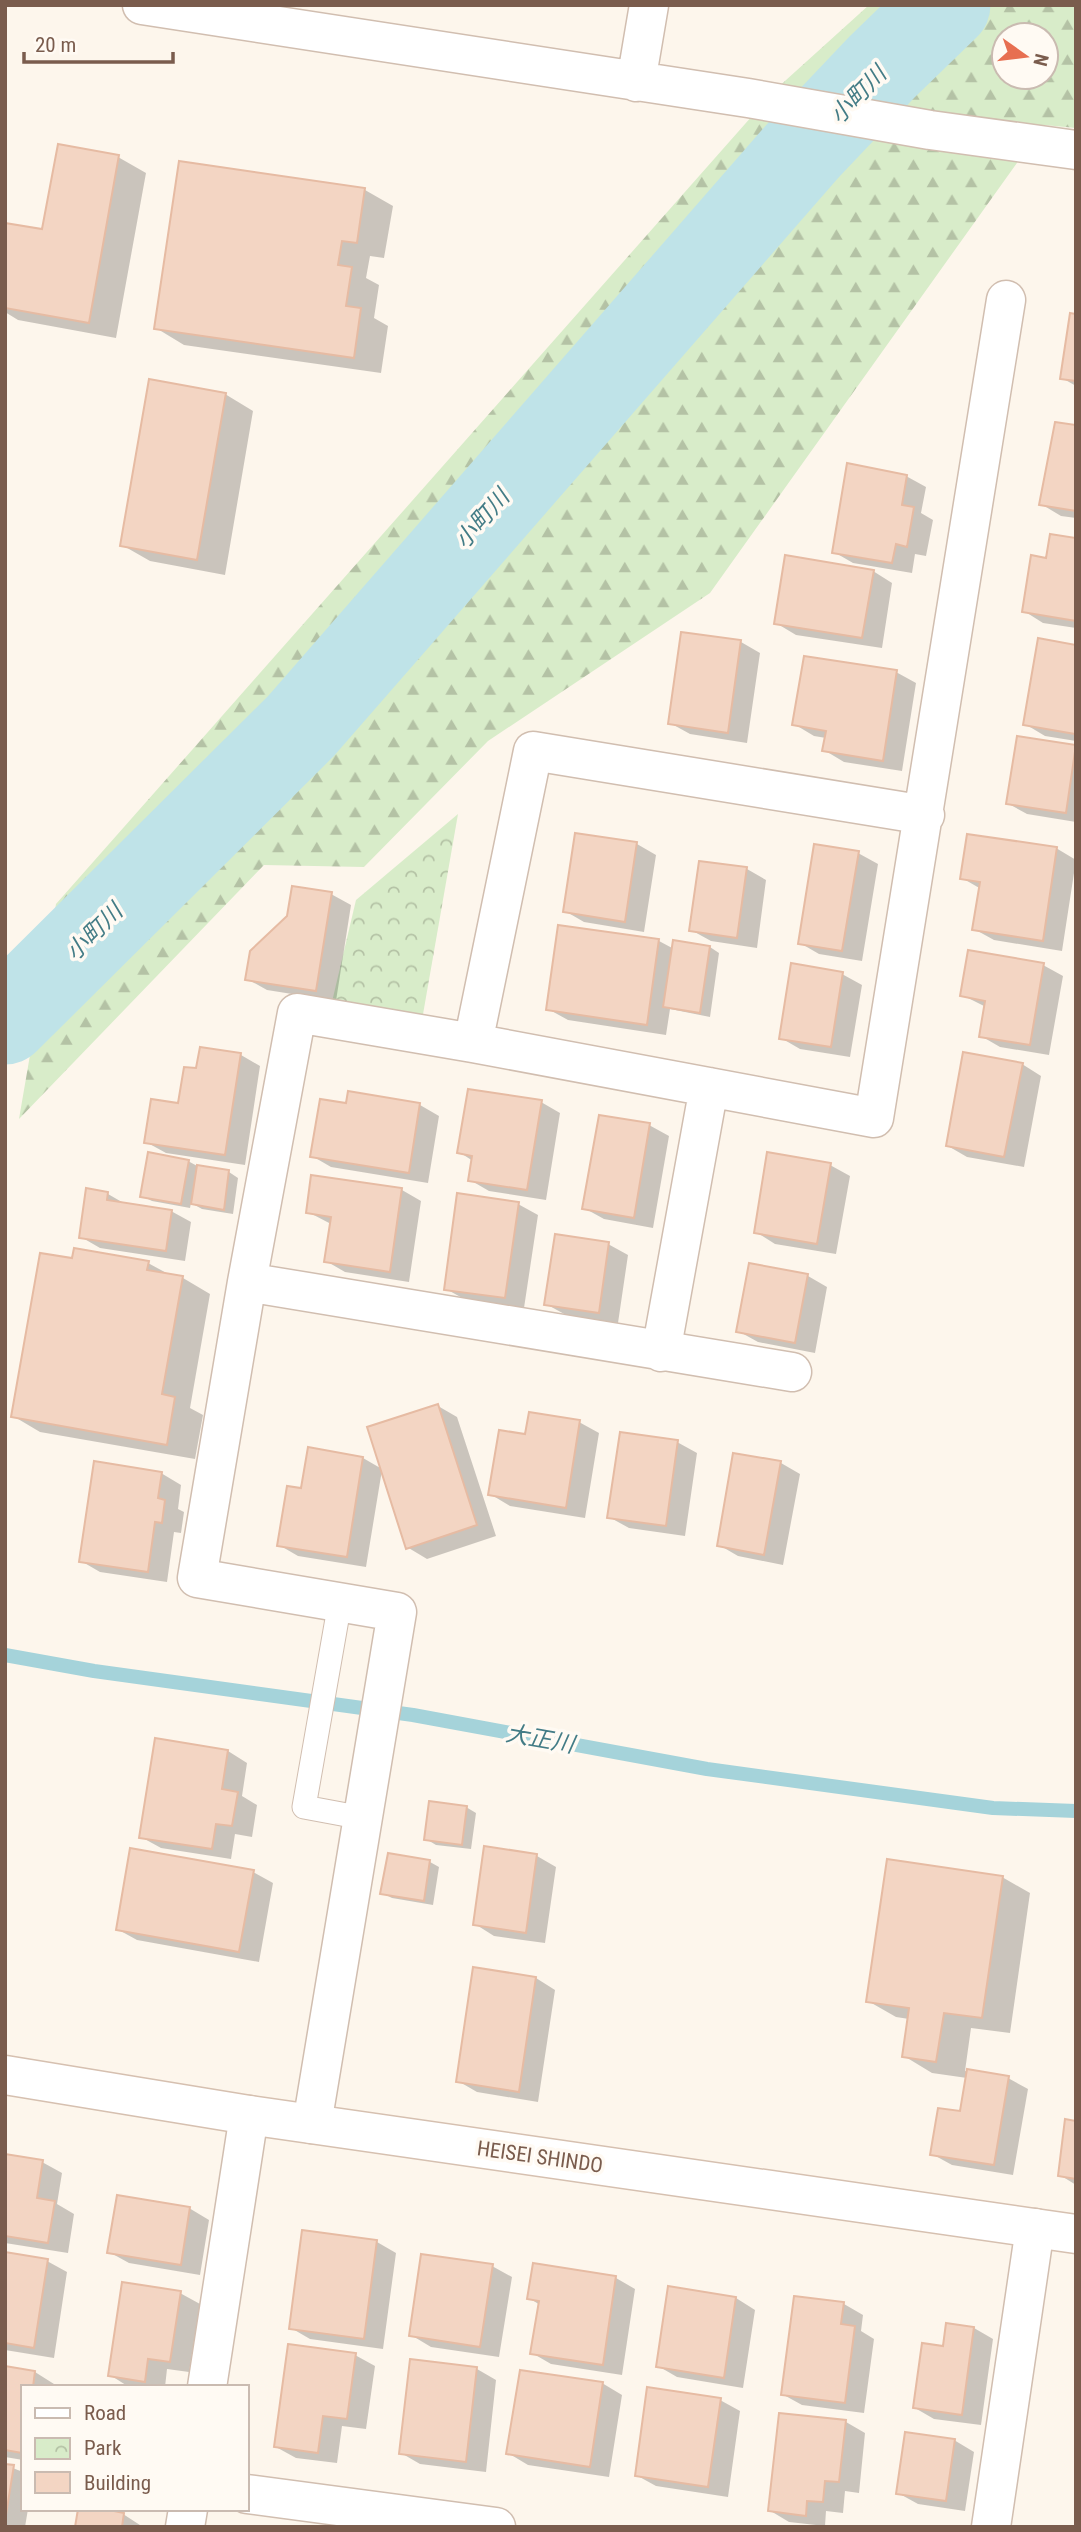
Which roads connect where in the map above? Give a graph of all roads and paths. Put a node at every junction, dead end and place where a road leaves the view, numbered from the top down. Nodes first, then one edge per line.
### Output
1 (142, 5) edge
2 (649, 5) edge
3 (636, 82) junction
4 (1076, 150) edge
5 (1006, 300) dead end
6 (925, 815) junction
7 (473, 1043) junction
8 (709, 1087) junction
9 (247, 1282) junction
10 (661, 1352) junction
11 (792, 1372) dead end
12 (340, 1602) junction
13 (363, 1818) junction
14 (5, 2075) edge
15 (249, 2115) junction
16 (312, 2124) junction
17 (1035, 2228) junction
18 (1076, 2234) edge
19 (207, 2385) edge
20 (248, 2494) edge
21 (496, 2527) edge
22 (991, 2527) edge

1 - 3 street
2 - 3 street
3 - 4 street
5 - 6 street
6 - 7 street
6 - 8 street
7 - 8 street
7 - 9 street
8 - 10 street
9 - 10 street
9 - 12 street
10 - 11 street
12 - 13 street
12 - 13 lane
13 - 16 street
14 - 15 street, HEISEI SHINDO
15 - 16 street, HEISEI SHINDO
15 - 19 street
16 - 17 street, HEISEI SHINDO
17 - 18 street, HEISEI SHINDO
17 - 22 street
20 - 21 street

